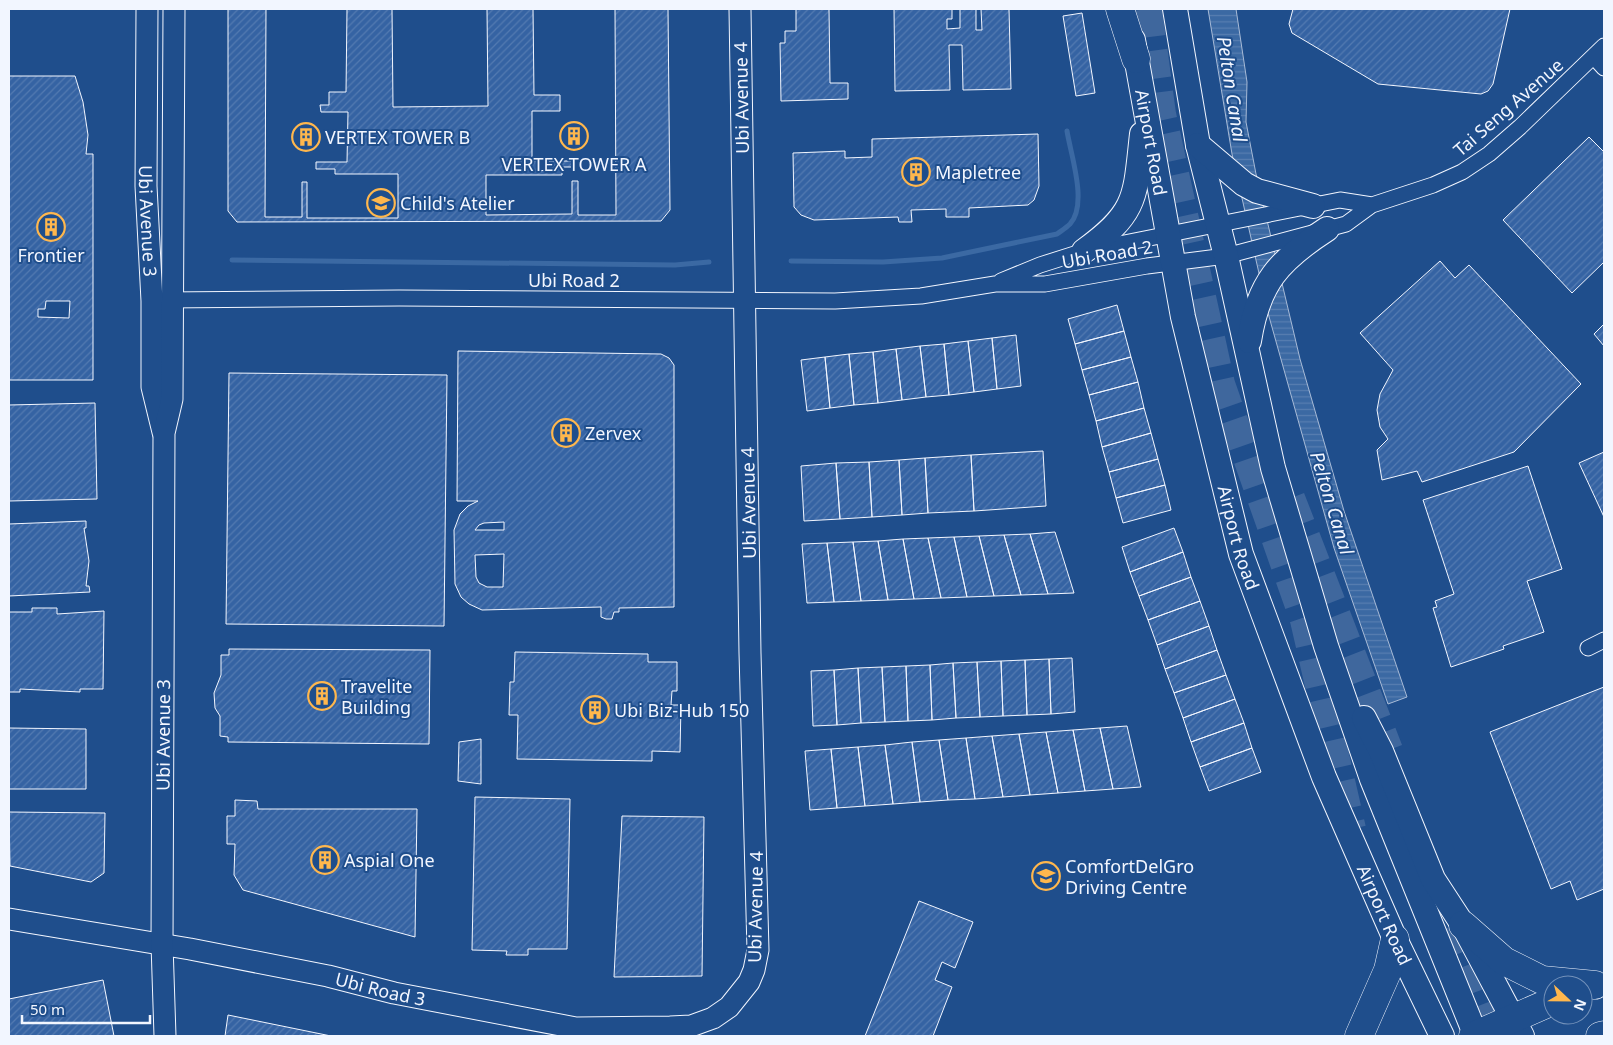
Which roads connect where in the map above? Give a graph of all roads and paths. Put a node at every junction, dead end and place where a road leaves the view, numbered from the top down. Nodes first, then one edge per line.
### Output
1 (147, 9) edge
2 (174, 9) edge
3 (740, 9) edge
4 (1120, 9) edge
5 (1130, 9) edge
6 (1175, 9) edge
7 (1599, 51) edge
8 (1136, 59) junction
9 (1604, 68) edge
10 (1145, 109) junction
11 (1198, 145) junction
12 (1372, 205) junction
13 (1313, 206) junction
14 (1219, 226) junction
15 (1327, 229) junction
16 (1168, 236) junction
17 (1084, 252) junction
18 (1226, 256) junction
19 (1172, 262) junction
20 (994, 284) junction
21 (173, 300) junction
22 (152, 301) junction
23 (744, 302) junction
24 (1247, 353) junction
25 (164, 433) junction
26 (1604, 640) edge
27 (1326, 646) junction
28 (1588, 648) dead end
29 (9, 919) edge
30 (1463, 925) junction
31 (1395, 938) junction
32 (162, 944) junction
33 (1594, 985) edge
34 (741, 993) joint
35 (1543, 1008) edge
36 (1517, 1027) edge
37 (1604, 1035) edge
38 (165, 1036) edge
39 (1359, 1036) edge
40 (1442, 1036) edge
41 (1475, 1036) edge
42 (1600, 1036) edge

1 - 22 street, Ubi Avenue 3
2 - 21 street, Ubi Avenue 3
3 - 23 street, Ubi Avenue 4
4 - 8 highway
5 - 8 main road, Airport Road
6 - 11 main road
7 - 9 street
7 - 12 street, Tai Seng Avenue
8 - 10 main road, Airport Road
10 - 16 main road, Airport Road
10 - 17 main road
11 - 13 main road
11 - 14 main road
12 - 13 street, Tai Seng Avenue
12 - 15 street, Tai Seng Avenue
13 - 14 street, Tai Seng Avenue
14 - 16 street, Ubi Road 2
14 - 18 main road
15 - 18 street, Tai Seng Avenue
15 - 24 main road
16 - 17 street, Ubi Road 2
16 - 19 main road, Airport Road
17 - 20 street, Ubi Road 2
18 - 19 street, Ubi Road 2
18 - 24 main road
19 - 20 street, Ubi Road 2
19 - 31 main road, Airport Road
20 - 23 street, Ubi Road 2
21 - 22 street, Ubi Road 2
21 - 23 street, Ubi Road 2
21 - 25 street, Ubi Avenue 3
22 - 25 street, Ubi Avenue 3
23 - 34 street, Ubi Avenue 4
24 - 27 main road
25 - 32 street, Ubi Avenue 3
26 - 28 street
27 - 30 main road
27 - 41 main road
29 - 32 street, Ubi Road 3
30 - 33 highway
30 - 36 main road
31 - 39 highway
31 - 40 main road, Airport Road
32 - 34 street, Ubi Road 3
32 - 38 street, Ubi Avenue 3
35 - 36 highway
36 - 41 highway
37 - 42 highway

